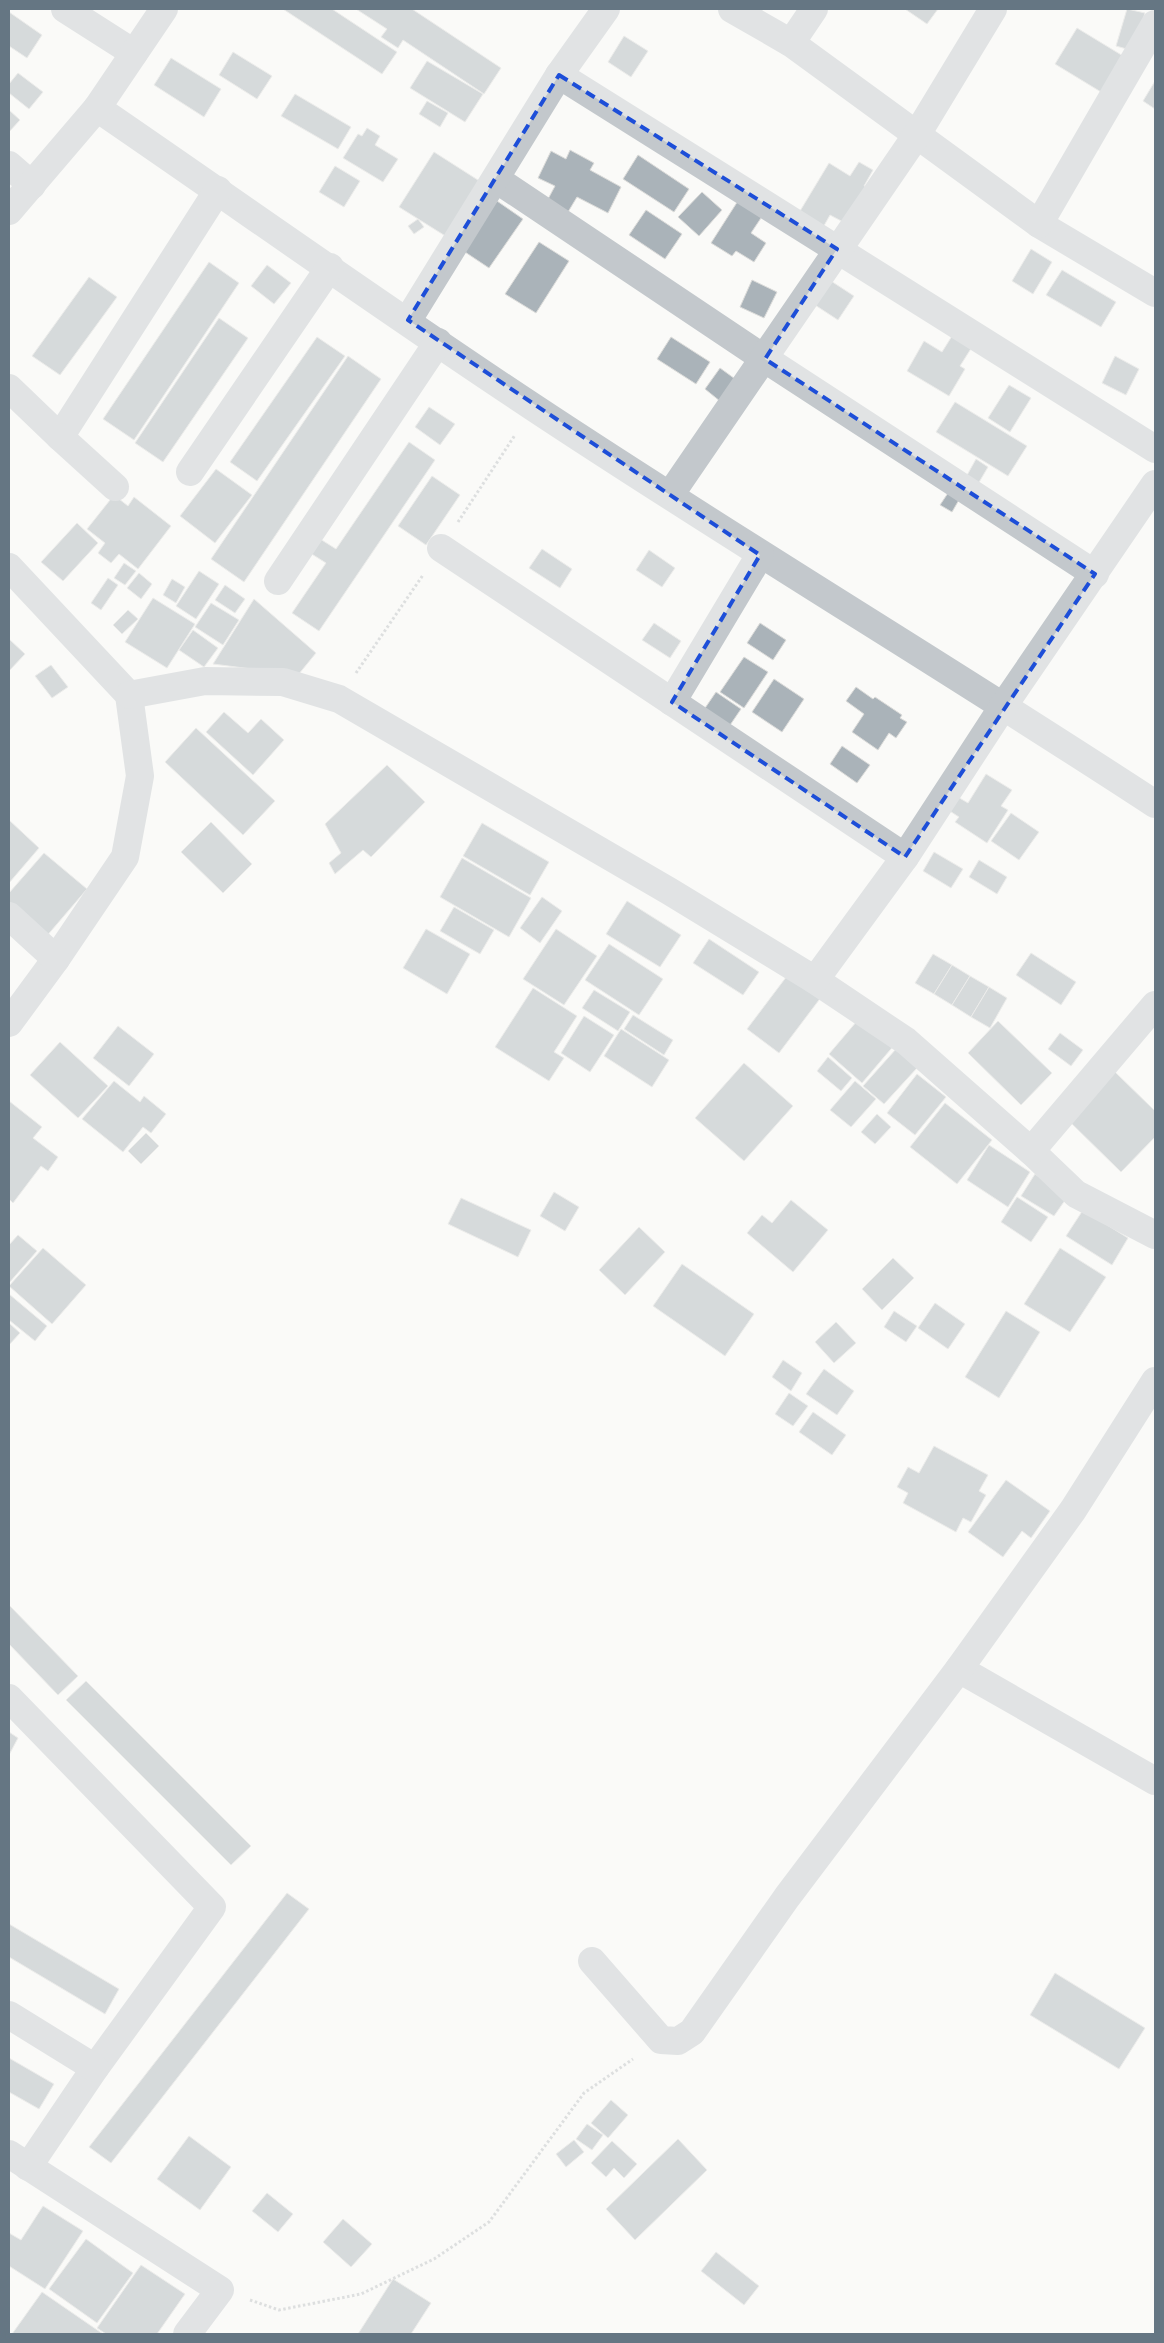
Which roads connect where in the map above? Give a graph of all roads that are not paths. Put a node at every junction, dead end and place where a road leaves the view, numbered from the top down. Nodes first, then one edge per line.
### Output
1 (65, 9) edge
2 (164, 9) edge
3 (606, 9) edge
4 (732, 9) edge
5 (814, 9) edge
6 (993, 9) edge
7 (1155, 24) edge
8 (791, 43) junction
9 (134, 53) junction
10 (559, 74) junction
11 (97, 108) junction
12 (916, 136) junction
13 (9, 165) edge
14 (496, 179) junction
15 (32, 185) junction
16 (218, 190) junction
17 (9, 211) edge
18 (1038, 224) junction
19 (837, 249) junction
20 (330, 267) junction
21 (1153, 287) edge
22 (408, 320) junction
23 (438, 342) junction
24 (765, 359) junction
25 (9, 388) edge
26 (60, 437) junction
27 (1155, 449) edge
28 (190, 472) dead end
29 (1155, 484) edge
30 (115, 486) dead end
31 (670, 495) junction
32 (441, 548) road end
33 (760, 555) junction
34 (9, 566) edge
35 (1095, 574) junction
36 (278, 581) dead end
37 (130, 695) junction
38 (672, 702) junction
39 (1004, 705) junction
40 (1155, 804) edge
41 (905, 857) junction
42 (9, 916) edge
43 (56, 959) junction
44 (815, 980) junction
45 (1155, 1005) edge
46 (9, 1023) edge
47 (1031, 1151) junction
48 (1155, 1235) edge
49 (1155, 1381) edge
50 (959, 1669) junction
51 (9, 1698) edge
52 (1155, 1781) edge
53 (592, 1961) dead end
54 (9, 2015) edge
55 (95, 2068) junction
56 (18, 2161) edge
57 (187, 2334) edge

1 - 9 street
2 - 9 street
3 - 10 street
4 - 8 street
5 - 8 street
6 - 12 street
7 - 18 street
8 - 12 street
9 - 11 street
10 - 14 street
10 - 19 street
11 - 15 street
11 - 16 street
12 - 18 street
12 - 19 street
13 - 15 street
14 - 22 street
14 - 24 street
15 - 17 street
16 - 20 street
16 - 26 street
18 - 21 street
19 - 24 street
19 - 27 street
20 - 22 street
20 - 28 street
22 - 23 street
23 - 31 street
23 - 36 street
24 - 31 street
24 - 35 street
25 - 26 street
26 - 30 street
29 - 35 street
31 - 33 street
32 - 38 street
33 - 38 street
33 - 39 street
34 - 37 street
35 - 39 street
37 - 43 street
37 - 44 street
38 - 41 street
39 - 40 street
39 - 41 street
41 - 44 street
42 - 43 street
43 - 46 street
44 - 47 street
45 - 47 street
47 - 48 street
49 - 50 street
50 - 52 street
50 - 53 street
51 - 55 street
54 - 55 street
55 - 56 street
56 - 57 street

